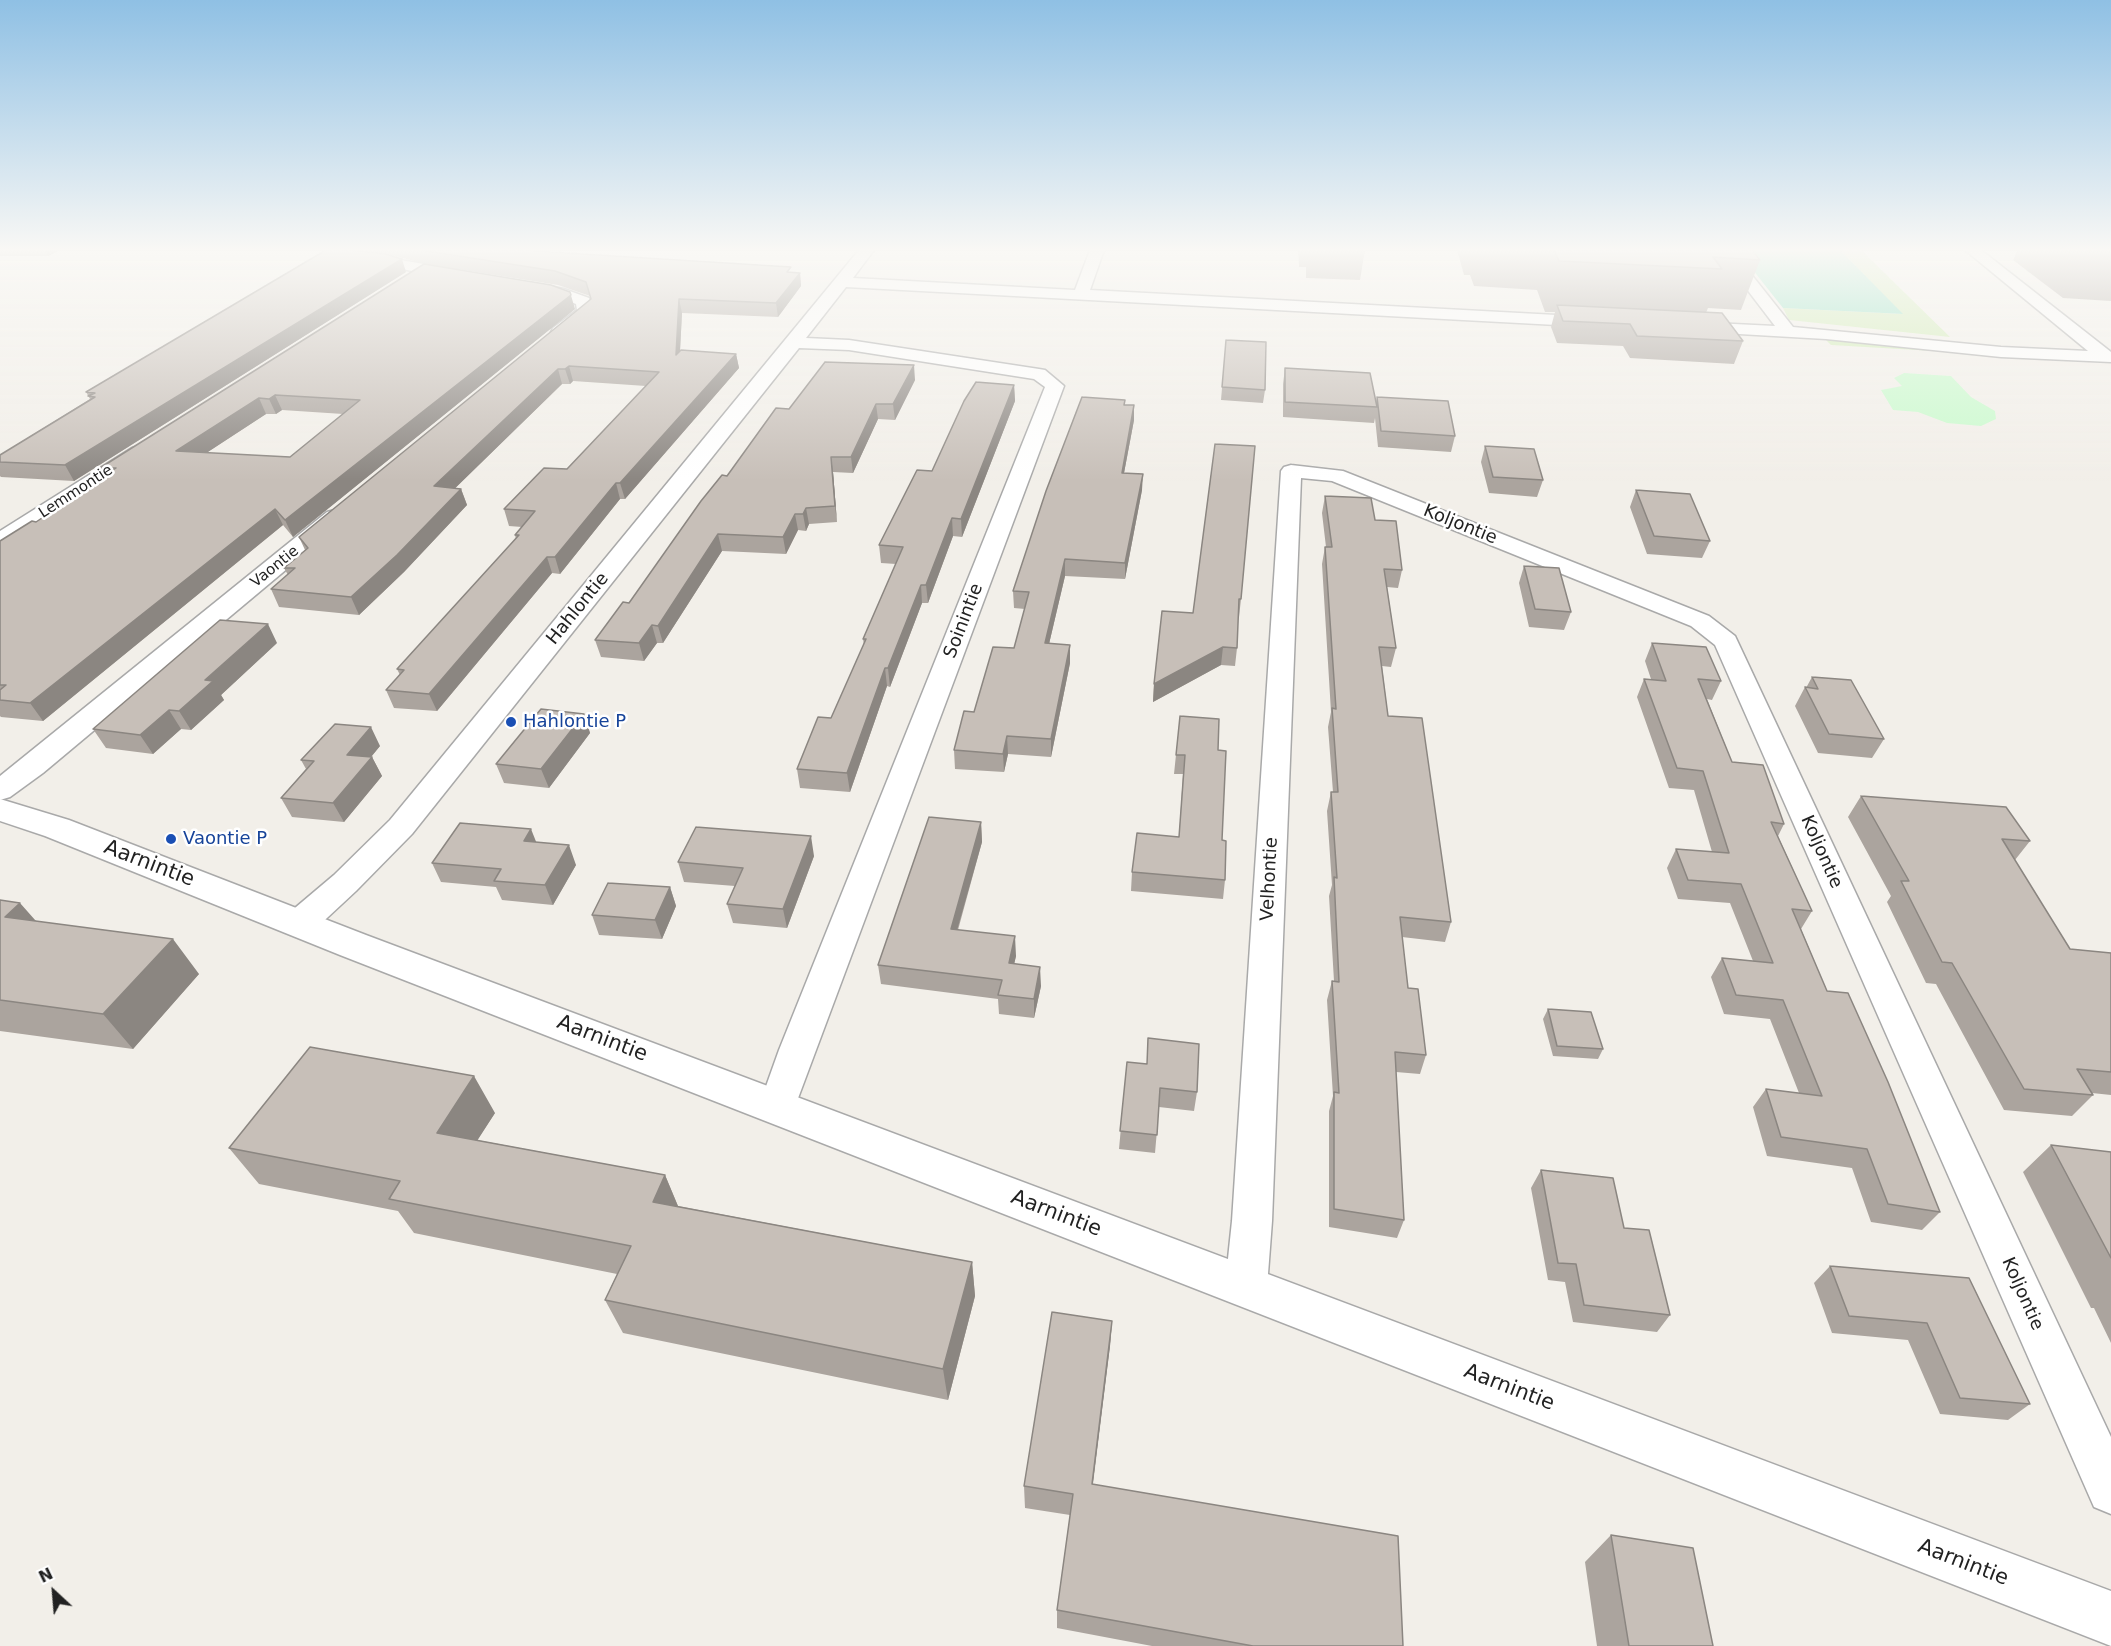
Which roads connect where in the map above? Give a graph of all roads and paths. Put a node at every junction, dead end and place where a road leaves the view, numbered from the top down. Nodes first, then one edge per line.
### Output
1 (566, 327) edge
2 (807, 327) edge
3 (1695, 327) edge
4 (1784, 327) edge
5 (2071, 327) edge
6 (1788, 332) junction
7 (794, 343) junction
8 (539, 349) edge
9 (2108, 356) edge
10 (158, 440) edge
11 (1291, 471) joint
12 (346, 508) edge
13 (0, 541) edge
14 (0, 790) edge
15 (0, 810) edge
16 (301, 922) junction
17 (778, 1106) junction
18 (1246, 1287) junction
19 (2111, 1490) edge
20 (2111, 1619) edge

1 - 8 street
2 - 7 street, Hahlontie
3 - 6 street
4 - 6 street
5 - 9 street
6 - 9 street
7 - 16 street, Hahlontie
7 - 17 street, Soinintie
10 - 13 street, Lemmontie
11 - 18 street, Velhontie
11 - 19 street, Koljontie
12 - 14 street, Vaontie
15 - 16 street, Aarnintie
16 - 17 street, Aarnintie
17 - 18 street, Aarnintie
18 - 20 street, Aarnintie

